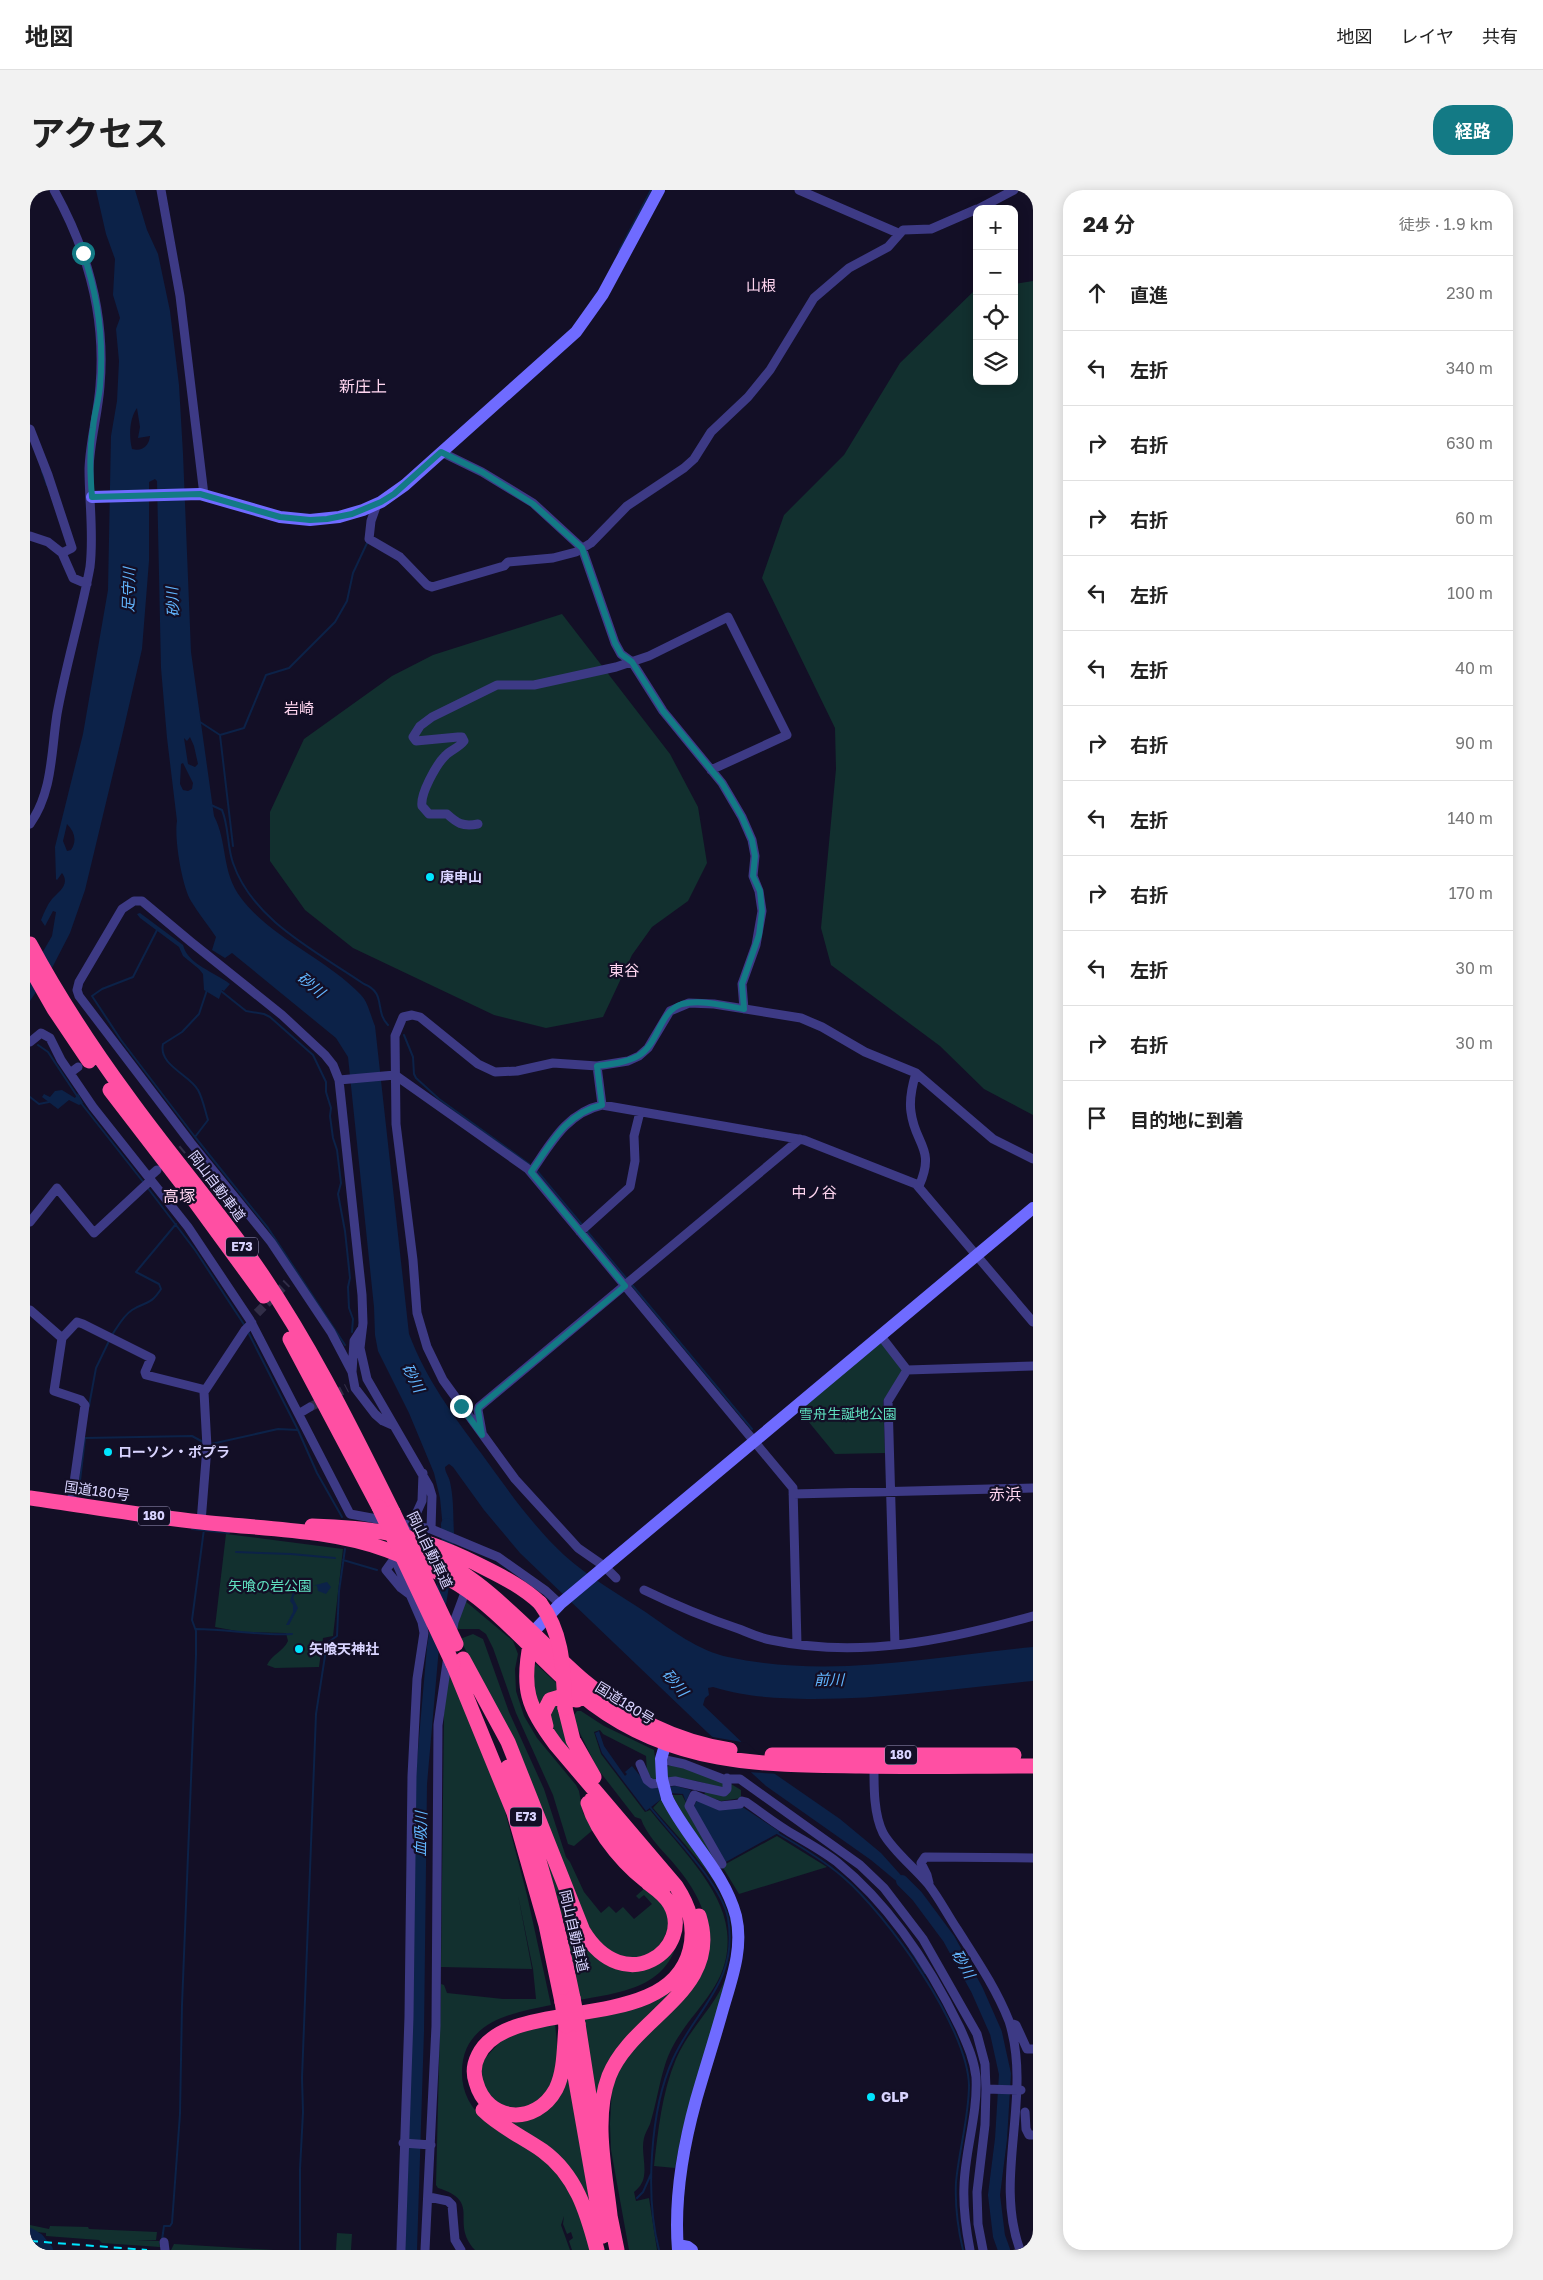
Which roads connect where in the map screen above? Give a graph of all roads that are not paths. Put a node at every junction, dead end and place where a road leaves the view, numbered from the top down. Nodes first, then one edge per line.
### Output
1 (54, 190) edge
2 (160, 190) edge
3 (659, 190) edge
4 (799, 190) edge
5 (1014, 190) edge
6 (985, 205) edge
7 (973, 211) edge
8 (898, 233) junction
9 (30, 429) edge
10 (441, 452) junction
11 (202, 495) junction
12 (95, 497) junction
13 (377, 504) junction
14 (30, 536) edge
15 (582, 548) junction
16 (62, 553) junction
17 (87, 584) junction
18 (632, 662) junction
19 (711, 770) junction
20 (30, 824) edge
21 (478, 824) dead end
22 (30, 944) edge
23 (30, 967) edge
24 (58, 1005) junction
25 (744, 1009) junction
26 (30, 1042) edge
27 (114, 1042) junction
28 (105, 1048) dead end
29 (597, 1066) junction
30 (78, 1067) dead end
31 (70, 1073) junction
32 (916, 1073) junction
33 (393, 1075) junction
34 (341, 1080) junction
35 (602, 1105) junction
36 (640, 1112) junction
37 (800, 1139) junction
38 (191, 1142) junction
39 (183, 1149) tunnel mouth
40 (1033, 1159) edge
41 (157, 1170) dead end
42 (531, 1172) junction
43 (148, 1182) junction
44 (919, 1186) junction
45 (1033, 1208) edge
46 (30, 1222) edge
47 (583, 1230) junction
48 (976, 1256) junction
49 (625, 1286) junction
50 (30, 1310) edge
51 (251, 1322) junction
52 (1033, 1322) edge
53 (362, 1328) junction
54 (880, 1335) junction
55 (62, 1338) junction
56 (1033, 1366) edge
57 (907, 1370) junction
58 (352, 1372) junction
59 (204, 1392) junction
60 (310, 1407) tunnel mouth
61 (300, 1413) junction
62 (392, 1425) junction
63 (482, 1435) junction
64 (754, 1440) junction
65 (423, 1473) junction
66 (1033, 1488) edge
67 (890, 1492) junction
68 (793, 1494) junction
69 (30, 1498) edge
70 (71, 1504) junction
71 (386, 1510) junction
72 (201, 1522) junction
73 (412, 1523) dead end
74 (278, 1529) junction
75 (434, 1546) junction
76 (391, 1557) junction
77 (604, 1567) junction
78 (462, 1569) junction
79 (616, 1578) dead end
80 (644, 1590) dead end
81 (561, 1603) junction
82 (1033, 1616) edge
83 (529, 1640) junction
84 (797, 1644) junction
85 (895, 1645) junction
86 (458, 1662) junction
87 (645, 1736) junction
88 (667, 1738) junction
89 (556, 1745) junction
90 (1033, 1755) edge
91 (661, 1759) junction
92 (874, 1761) junction
93 (640, 1764) dead end
94 (1033, 1766) edge
95 (728, 1778) junction
96 (578, 1780) junction
97 (598, 1788) junction
98 (699, 1793) junction
99 (1033, 1858) edge
100 (657, 1862) junction
101 (722, 1864) dead end
102 (648, 1883) junction
103 (929, 1886) junction
104 (676, 1888) junction
105 (678, 1917) junction
106 (954, 2014) junction
107 (1010, 2023) junction
108 (572, 2025) junction
109 (1033, 2048) edge
110 (984, 2058) junction
111 (1019, 2090) junction
112 (987, 2092) junction
113 (1021, 2106) junction
114 (972, 2129) junction
115 (1033, 2135) edge
116 (405, 2143) junction
117 (429, 2145) junction
118 (429, 2197) junction
119 (610, 2215) junction
120 (678, 2247) edge
121 (400, 2250) edge
122 (425, 2250) edge
123 (462, 2250) edge
124 (597, 2250) edge
125 (606, 2250) edge
126 (617, 2250) edge
127 (692, 2250) edge
128 (970, 2250) edge
129 (983, 2250) edge
130 (1020, 2250) edge

1 - 12 street
2 - 11 street
3 - 10 street
4 - 8 street
5 - 6 street
7 - 8 street
8 - 15 street
9 - 16 street
10 - 13 street
10 - 15 street
11 - 12 street
11 - 13 street
12 - 17 street
13 - 15 street
14 - 16 street
15 - 18 street
16 - 17 street
17 - 20 street
18 - 19 street
18 - 19 street
18 - 21 street
19 - 25 street
22 - 24 highway, 岡山自動車道 / E73
23 - 24 highway, 岡山自動車道 / E73
24 - 71 highway, 岡山自動車道 / E73
25 - 29 street
25 - 32 street
26 - 31 street
27 - 28 street
27 - 34 street
27 - 38 street
29 - 33 street
29 - 35 street
30 - 31 street
31 - 43 street
32 - 40 street
32 - 44 street
33 - 34 street
33 - 42 street
33 - 63 street
34 - 53 street
35 - 36 street
35 - 42 street
36 - 37 street
36 - 47 street
37 - 44 street
37 - 49 street
38 - 39 street
38 - 58 street
41 - 43 street
42 - 47 street
43 - 46 street
43 - 51 street
44 - 48 street
45 - 48 street
47 - 49 street
48 - 52 street
48 - 54 street
49 - 63 street
49 - 64 street
50 - 55 street
51 - 59 street
51 - 61 street
53 - 58 street
53 - 62 street
54 - 57 street
54 - 64 street
55 - 59 street
55 - 70 street
56 - 57 street
57 - 67 street
58 - 62 street
59 - 72 street
60 - 61 street
61 - 75 street
62 - 65 street
63 - 77 street
64 - 68 street
64 - 77 street
65 - 73 street
65 - 75 street
66 - 67 street
67 - 68 street
67 - 85 street
68 - 84 street
69 - 70 highway, 国道180号 / 180
70 - 72 highway, 国道180号 / 180
71 - 86 highway, 岡山自動車道 / E73, bridge
71 - 86 highway, 岡山自動車道 / E73, bridge
72 - 74 highway, 国道180号 / 180
74 - 75 highway
74 - 76 highway, 国道180号 / 180
75 - 76 highway, 国道180号 / 180
75 - 78 highway
75 - 78 highway, 国道180号 / 180
76 - 116 street
77 - 79 street
77 - 81 street
78 - 81 street
78 - 83 highway, 国道180号 / 180
78 - 97 highway, bridge
78 - 117 street
80 - 84 street
81 - 83 street
82 - 85 street
83 - 87 highway, 国道180号 / 180
83 - 88 highway, 国道180号 / 180
83 - 89 highway
83 - 96 highway
84 - 85 street
86 - 105 highway
86 - 108 highway, 岡山自動車道 / E73, bridge
87 - 88 highway, 国道180号 / 180
87 - 89 highway
88 - 91 street
88 - 92 highway, 国道180号 / 180
88 - 92 highway, 国道180号 / 180
89 - 97 highway
90 - 92 highway, 国道180号 / 180
91 - 95 street
91 - 120 street, bridge
92 - 94 highway, 国道180号 / 180
92 - 103 street
93 - 98 street
95 - 98 street
95 - 110 street
96 - 100 highway
96 - 102 highway
96 - 104 highway
97 - 100 highway
98 - 101 street
98 - 106 street
99 - 103 street
100 - 104 highway
100 - 104 highway
100 - 105 highway
102 - 104 highway
102 - 105 highway
103 - 107 street
104 - 105 highway
104 - 108 highway
104 - 119 highway
105 - 124 highway
106 - 110 street
106 - 114 street
107 - 109 street
107 - 111 street
108 - 119 highway, 岡山自動車道 / E73
108 - 125 highway, 岡山自動車道 / E73
110 - 112 street
111 - 112 street
111 - 113 street
112 - 114 street
112 - 129 street
113 - 115 street
113 - 130 street
114 - 128 street
116 - 117 street
116 - 121 street
117 - 118 street
118 - 122 street
118 - 123 street
119 - 126 highway, 岡山自動車道 / E73
120 - 127 street

